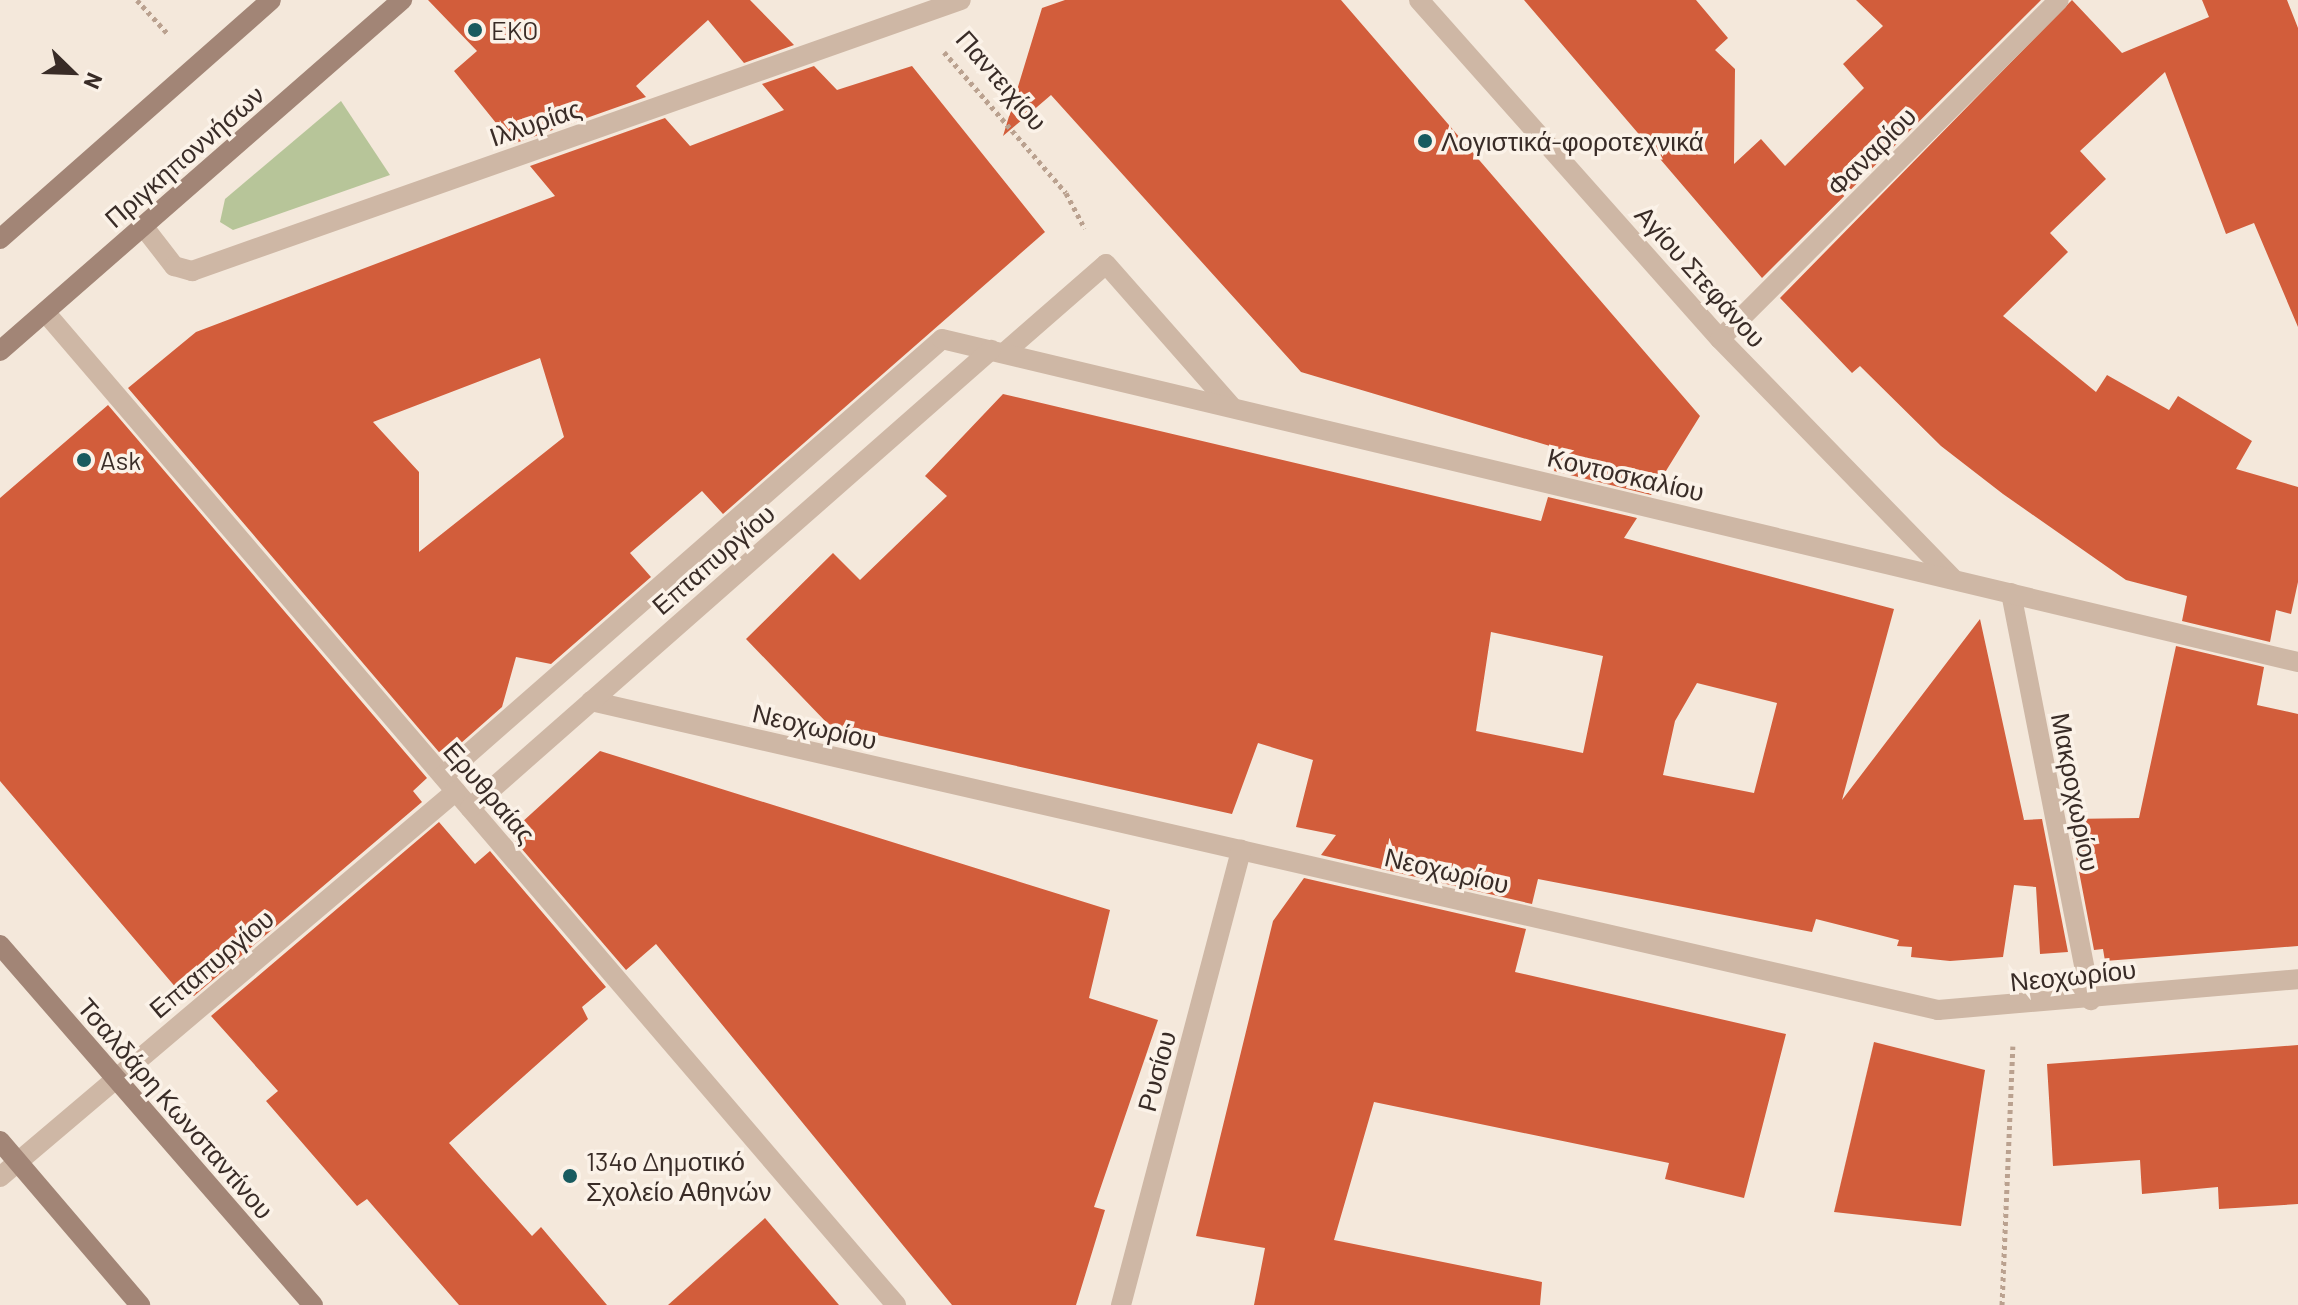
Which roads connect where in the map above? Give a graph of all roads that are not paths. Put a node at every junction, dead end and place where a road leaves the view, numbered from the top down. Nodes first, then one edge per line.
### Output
1 (271, 0) edge
2 (402, 0) edge
3 (961, 0) edge
4 (1419, 0) edge
5 (2059, 0) edge
6 (143, 226) junction
7 (0, 239) edge
8 (45, 312) junction
9 (942, 339) joint
10 (1720, 339) junction
11 (0, 351) edge
12 (998, 351) junction
13 (1231, 406) junction
14 (1953, 579) junction
15 (2011, 593) junction
16 (2298, 662) edge
17 (591, 701) junction
18 (449, 784) junction
19 (470, 808) junction
20 (1241, 850) junction
21 (0, 945) edge
22 (2298, 979) edge
23 (2091, 1000) junction
24 (115, 1077) junction
25 (0, 1141) edge
26 (18, 1161) junction
27 (0, 1177) edge
28 (140, 1305) edge
29 (313, 1305) edge
30 (896, 1305) edge
31 (1121, 1305) edge

1 - 7 main road
2 - 6 main road, Πριγκηποννήσων
3 - 6 street, Ιλλυρίας
4 - 10 street, Αγίου Στεφάνου
5 - 10 street, Φαναρίου
6 - 8 main road, Πριγκηποννήσων
8 - 11 main road, Πριγκηποννήσων
8 - 18 street, Ερυθραίας
9 - 12 street, Κοντοσκαλίου
9 - 18 street, Επταπυργίου
10 - 14 street, Αγίου Στεφάνου
12 - 13 street, Κοντοσκαλίου
12 - 13 street, Επταπυργίου
12 - 17 street, Επταπυργίου
13 - 14 street, Κοντοσκαλίου
14 - 15 street, Κοντοσκαλίου
15 - 16 street, Κοντοσκαλίου
15 - 23 street, Μακροχωρίου
17 - 19 street, Επταπυργίου
17 - 20 street, Νεοχωρίου
18 - 19 street, Ερυθραίας
18 - 24 street, Επταπυργίου
19 - 30 street, Ερυθραίας
20 - 23 street, Νεοχωρίου
20 - 31 street, Ρυσίου
21 - 24 main road, Τσαλδάρη Κωνσταντίνου
22 - 23 street, Νεοχωρίου
24 - 26 street, Επταπυργίου
24 - 29 main road, Τσαλδάρη Κωνσταντίνου
25 - 26 main road
26 - 27 street, Επταπυργίου
26 - 28 main road

